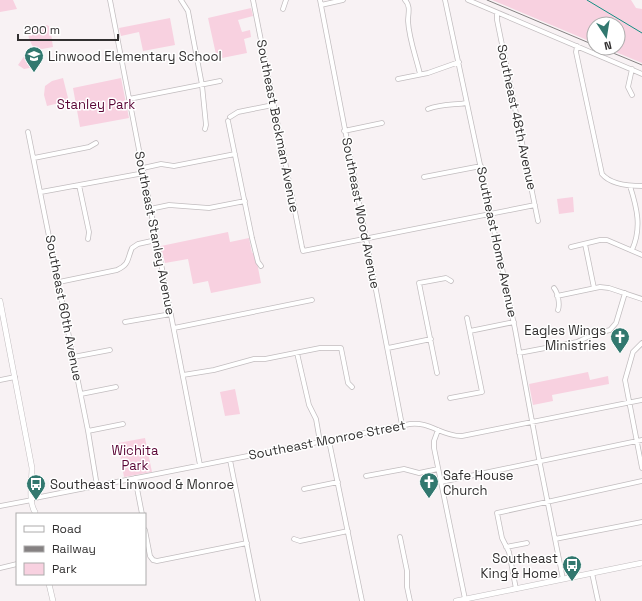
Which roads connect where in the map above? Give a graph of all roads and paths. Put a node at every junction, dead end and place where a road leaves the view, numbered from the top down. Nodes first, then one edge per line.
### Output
1 (110, 0) edge
2 (181, 0) edge
3 (253, 0) edge
4 (286, 0) edge
5 (343, 0) edge
6 (405, 0) edge
7 (445, 0) edge
8 (468, 0) edge
9 (320, 2) edge
10 (283, 9) dead end
11 (497, 13) junction
12 (577, 46) junction
13 (459, 62) junction
14 (632, 69) junction
15 (420, 74) junction
16 (642, 74) edge
17 (398, 79) dead end
18 (220, 81) dead end
19 (202, 85) junction
20 (632, 95) dead end
21 (129, 99) junction
22 (467, 102) junction
23 (273, 105) junction
24 (428, 109) dead end
25 (382, 123) dead end
26 (205, 129) dead end
27 (344, 131) junction
28 (28, 132) dead end
29 (96, 144) dead end
30 (235, 154) junction
31 (34, 158) junction
32 (481, 166) junction
33 (144, 170) junction
34 (424, 177) dead end
35 (79, 185) junction
36 (630, 186) junction
37 (642, 186) edge
38 (41, 192) junction
39 (245, 201) junction
40 (535, 205) junction
41 (150, 209) junction
42 (491, 214) junction
43 (538, 221) dead end
44 (88, 239) dead end
45 (366, 239) junction
46 (156, 240) junction
47 (585, 244) junction
48 (570, 247) dead end
49 (632, 250) junction
50 (642, 255) edge
51 (261, 266) dead end
52 (451, 281) dead end
53 (59, 282) junction
54 (554, 288) dead end
55 (594, 288) junction
56 (625, 293) junction
57 (557, 296) junction
58 (642, 299) edge
59 (312, 300) dead end
60 (0, 301) edge
61 (558, 310) dead end
62 (171, 314) junction
63 (467, 318) dead end
64 (125, 322) dead end
65 (514, 322) junction
66 (174, 328) junction
67 (470, 331) junction
68 (431, 339) junction
69 (642, 343) edge
70 (388, 348) junction
71 (110, 350) dead end
72 (297, 353) junction
73 (519, 353) junction
74 (73, 357) junction
75 (437, 373) dead end
76 (183, 375) junction
77 (15, 377) junction
78 (0, 380) edge
79 (116, 387) dead end
80 (352, 388) dead end
81 (81, 394) junction
82 (450, 398) dead end
83 (642, 400) edge
84 (629, 403) junction
85 (532, 422) junction
86 (123, 424) dead end
87 (402, 425) junction
88 (438, 430) junction
89 (88, 431) junction
90 (642, 440) edge
91 (328, 441) junction
92 (637, 441) junction
93 (320, 442) junction
94 (230, 460) junction
95 (540, 462) junction
96 (200, 465) junction
97 (642, 468) edge
98 (438, 469) junction
99 (366, 476) dead end
100 (135, 478) junction
101 (642, 481) edge
102 (338, 482) junction
103 (441, 482) junction
104 (97, 486) junction
105 (304, 489) dead end
106 (33, 499) junction
107 (548, 501) junction
108 (0, 506) edge
109 (35, 513) edge
110 (142, 513) edge
111 (642, 522) edge
112 (348, 531) junction
113 (146, 535) edge
114 (400, 537) dead end
115 (294, 539) dead end
116 (555, 539) junction
117 (247, 543) junction
118 (527, 543) dead end
119 (506, 548) junction
120 (642, 563) edge
121 (16, 564) edge
122 (0, 568) edge
123 (592, 573) junction
124 (563, 579) junction
125 (50, 585) edge
126 (516, 589) junction
127 (465, 599) junction
128 (53, 601) edge
129 (258, 601) edge
130 (362, 601) edge
131 (410, 601) edge
132 (456, 601) edge
133 (598, 601) edge

1 - 21 street, Southeast Stanley Avenue
2 - 19 street
3 - 23 street, Southeast Beckman Avenue
4 - 10 street
5 - 9 street
6 - 15 street
7 - 13 street, Southeast Home Avenue
8 - 11 street
9 - 27 street, Southeast Wood Avenue
11 - 12 street
11 - 40 street, Southeast 48th Avenue
12 - 14 street
12 - 36 street
13 - 15 street
13 - 22 street, Southeast Home Avenue
14 - 16 street
14 - 20 street
15 - 17 street
18 - 19 street
19 - 21 street
19 - 26 street
21 - 33 street, Southeast Stanley Avenue
22 - 24 street
22 - 32 street, Southeast Home Avenue
23 - 30 street
23 - 45 street, Southeast Beckman Avenue
25 - 27 street
27 - 45 street, Southeast Wood Avenue
28 - 31 street, Southeast 60th Avenue
29 - 31 street
30 - 33 street
30 - 39 street
31 - 38 street, Southeast 60th Avenue
32 - 34 street
32 - 42 street, Southeast Home Avenue
33 - 35 street
33 - 41 street, Southeast Stanley Avenue
35 - 38 street
35 - 44 street
36 - 37 street
36 - 49 street
38 - 53 street, Southeast 60th Avenue
39 - 41 street
39 - 51 street
40 - 42 street
40 - 43 street, Southeast 48th Avenue
41 - 46 street, Southeast Stanley Avenue
42 - 45 street
42 - 65 street, Southeast Home Avenue
45 - 70 street, Southeast Wood Avenue
46 - 53 street
46 - 62 street, Southeast Stanley Avenue
47 - 48 street
47 - 49 street
47 - 55 street
49 - 50 street
52 - 68 street
53 - 74 street, Southeast 60th Avenue
54 - 57 street
55 - 56 street
55 - 57 street
56 - 58 street
56 - 73 street
57 - 61 street
59 - 66 street
60 - 77 main road
62 - 64 street
62 - 66 street, Southeast Stanley Avenue
63 - 67 street
65 - 67 street
65 - 73 street, Southeast Home Avenue
66 - 76 street, Southeast Stanley Avenue
67 - 82 street
68 - 70 street
68 - 75 street
69 - 84 street
70 - 87 street, Southeast Wood Avenue
71 - 74 street
72 - 76 street
72 - 80 street
72 - 93 street
73 - 85 street, Southeast Home Avenue
74 - 81 street, Southeast 60th Avenue
76 - 96 street, Southeast Stanley Avenue
77 - 78 street
77 - 106 main road
79 - 81 street
81 - 89 street, Southeast 60th Avenue
83 - 84 street, Southeast Monroe Street
84 - 85 street, Southeast Monroe Street
84 - 92 street
85 - 88 street, Southeast Monroe Street
85 - 95 street, Southeast Home Avenue
86 - 89 street
87 - 88 street, Southeast Monroe Street
87 - 91 street, Southeast Monroe Street
88 - 98 street
89 - 104 street, Southeast 60th Avenue
90 - 92 street
91 - 93 street, Southeast Monroe Street
91 - 102 street
92 - 95 street
92 - 97 street
93 - 94 street, Southeast Monroe Street
94 - 96 street, Southeast Monroe Street
94 - 117 street
95 - 103 street
95 - 107 street, Southeast Home Avenue
96 - 100 street, Southeast Monroe Street
98 - 99 street
98 - 103 street
100 - 104 street, Southeast Monroe Street
100 - 110 street
101 - 107 street
102 - 105 street
102 - 112 street
103 - 127 street
104 - 106 street, Southeast Monroe Street
106 - 108 street, Southeast Monroe Street
106 - 109 main road
107 - 116 street, Southeast Home Avenue
107 - 119 street
111 - 116 street
112 - 115 street
112 - 130 street
113 - 117 street
114 - 131 street
116 - 124 street, Southeast Home Avenue
117 - 129 street
118 - 119 street
119 - 126 street
120 - 123 main road
121 - 122 street
123 - 124 main road
123 - 133 street
124 - 126 main road
125 - 128 main road
126 - 127 main road
127 - 132 main road

